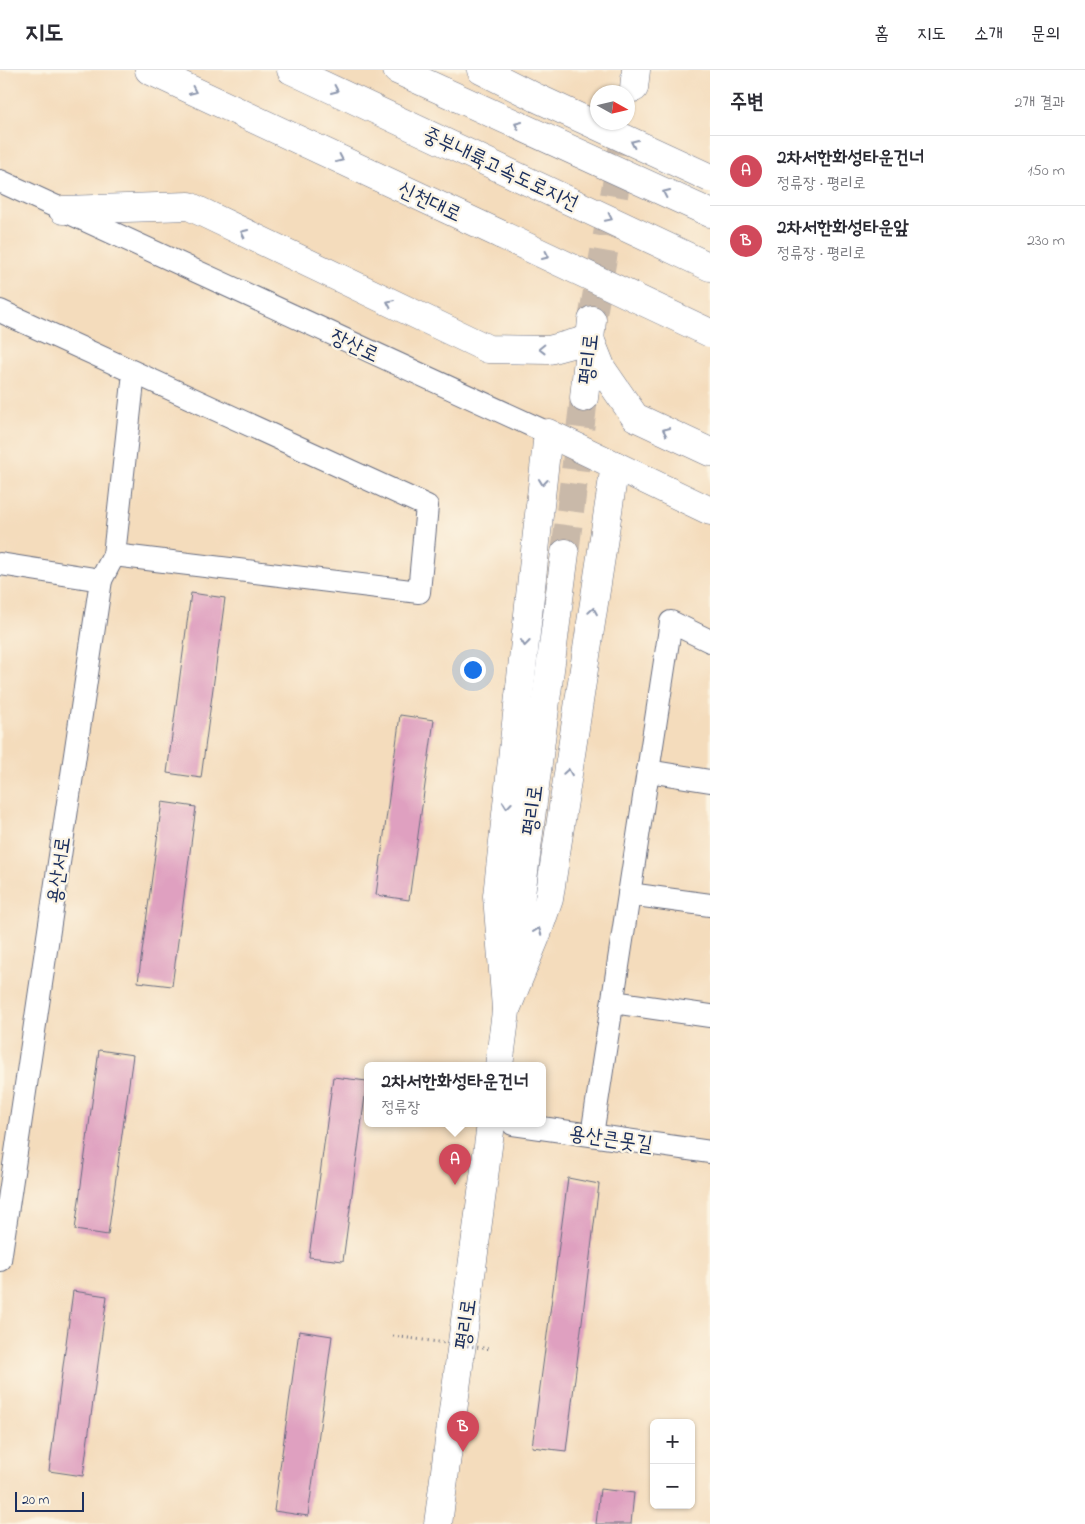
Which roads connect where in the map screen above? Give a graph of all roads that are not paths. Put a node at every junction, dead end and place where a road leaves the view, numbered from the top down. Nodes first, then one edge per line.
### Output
1 (149, 70) edge
2 (291, 70) edge
3 (397, 70) edge
4 (481, 70) edge
5 (710, 178) edge
6 (0, 180) edge
7 (63, 210) junction
8 (710, 213) edge
9 (710, 267) edge
10 (0, 314) edge
11 (591, 330) junction
12 (710, 333) edge
13 (134, 372) junction
14 (584, 398) tunnel mouth
15 (548, 433) junction
16 (710, 452) edge
17 (614, 465) junction
18 (710, 511) edge
19 (565, 553) tunnel mouth
20 (114, 555) junction
21 (0, 564) edge
22 (100, 580) junction
23 (710, 641) edge
24 (648, 771) junction
25 (710, 781) edge
26 (629, 894) junction
27 (710, 905) edge
28 (613, 1002) junction
29 (506, 1008) junction
30 (710, 1016) edge
31 (499, 1062) edge
32 (491, 1127) edge
33 (535, 1127) edge
34 (592, 1135) junction
35 (710, 1152) edge
36 (0, 1260) edge
37 (438, 1524) edge

1 -> 12 main road, 신천대로, bridge
2 -> 9 main road, 중부내륙고속도로지선
8 -> 3 main road
5 -> 4 main road, bridge
6 - 7 street, 장산로
11 -> 7 main road
7 - 15 street, 장산로
10 - 13 street
11 - 14 main road, 평리로
16 -> 11 main road
13 - 20 street
13 - 20 street
15 - 17 main road, 장산로
15 -> 29 main road
17 - 18 main road, 장산로
29 -> 17 main road
19 - 29 main road, 평리로
20 - 22 street
21 - 22 street
22 - 36 street, 용산서로
23 - 24 street
24 - 25 street
24 - 26 street
26 - 27 street
26 - 28 street
28 - 30 street
28 - 34 street
29 - 31 main road, 평리로
32 - 37 main road, 평리로
33 - 34 street, 용산큰못길
34 - 35 street, 용산큰못길

